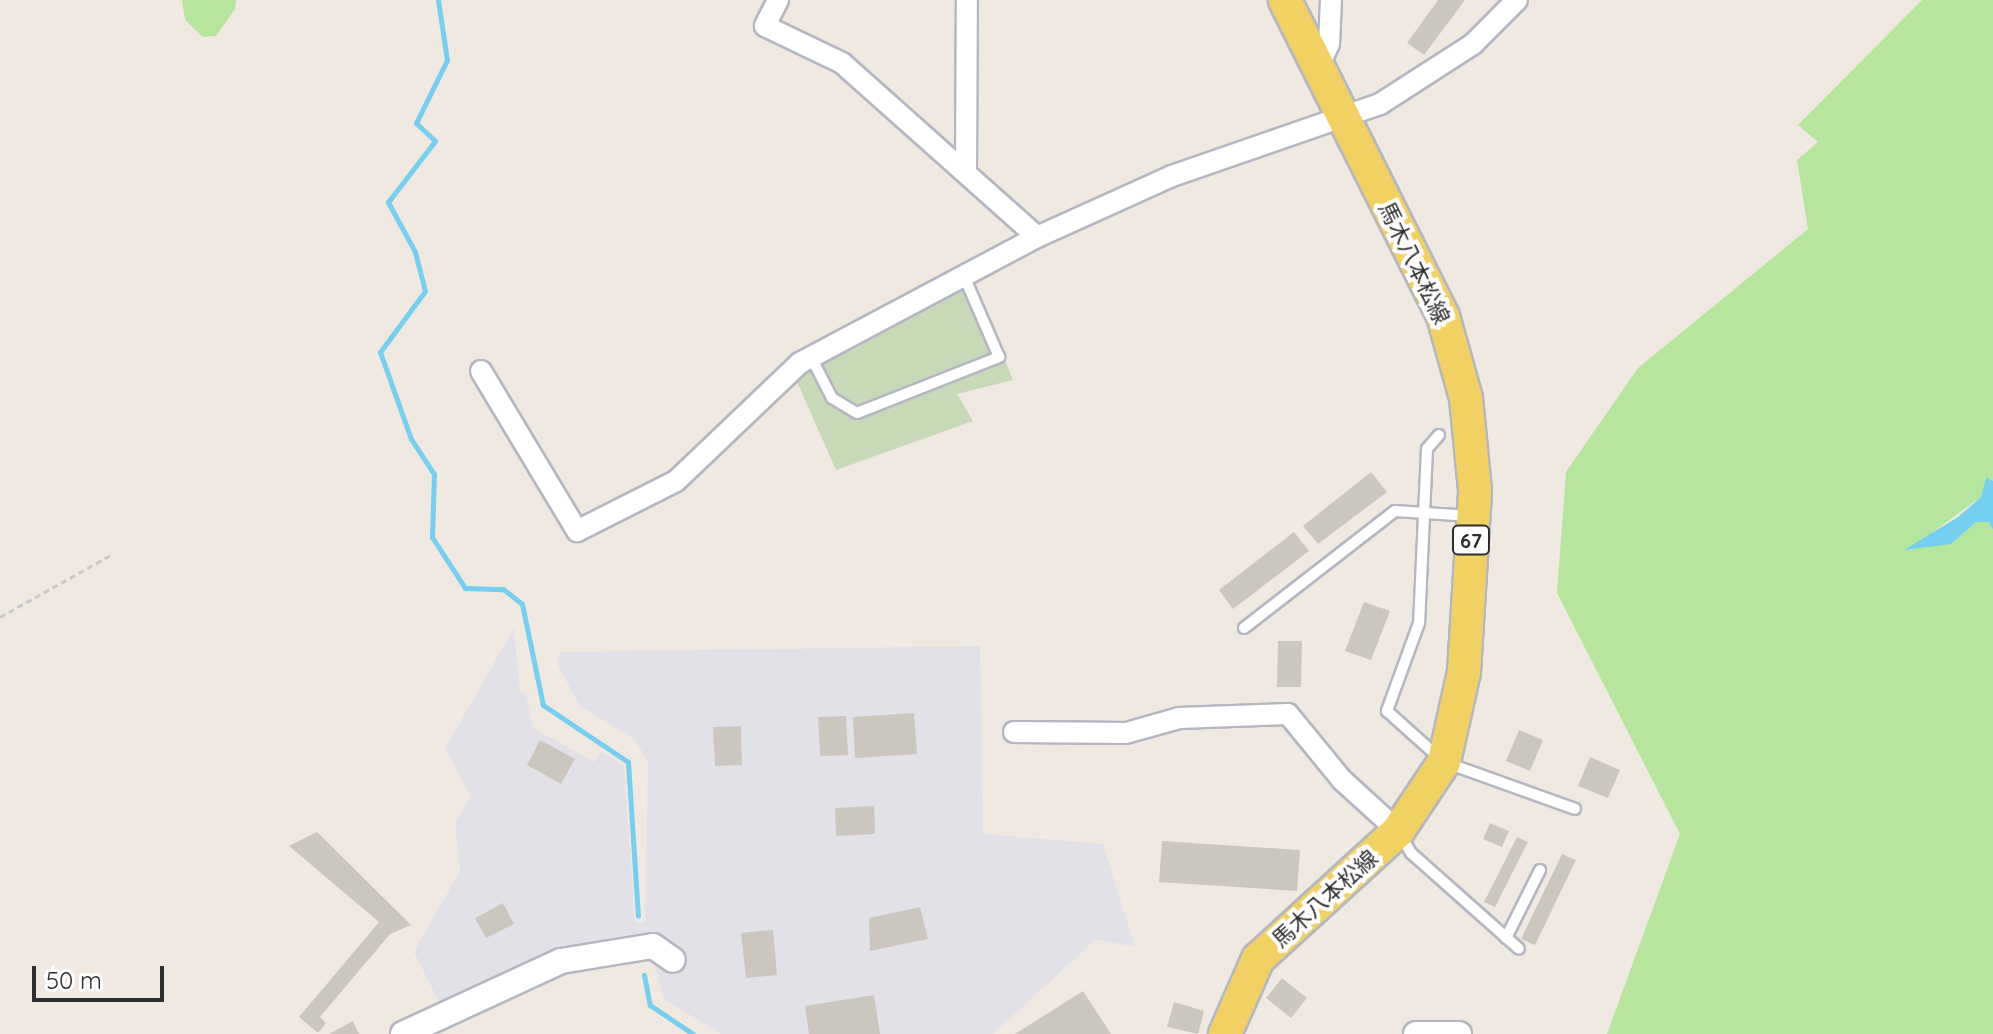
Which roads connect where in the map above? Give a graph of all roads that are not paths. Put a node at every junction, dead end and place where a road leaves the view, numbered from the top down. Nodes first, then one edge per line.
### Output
1 (778, 0) edge
2 (967, 0) edge
3 (1285, 0) edge
4 (1517, 0) edge
5 (1327, 2) edge
6 (1319, 66) junction
7 (1344, 121) junction
8 (966, 171) junction
9 (1037, 237) junction
10 (964, 276) junction
11 (811, 357) junction
12 (481, 371) dead end
13 (1439, 435) dead end
14 (1427, 513) junction
15 (1473, 516) junction
16 (1244, 628) dead end
17 (1014, 732) dead end
18 (1444, 762) junction
19 (1575, 809) dead end
20 (1398, 831) junction
21 (1540, 870) dead end
22 (1506, 938) junction
23 (1519, 949) dead end
24 (673, 960) dead end
25 (403, 1034) edge
26 (1225, 1034) edge
27 (1416, 1034) edge
28 (1459, 1034) edge

1 - 8 street
2 - 8 street
3 - 6 main road, 馬木八本松線 / 67
4 - 7 street
5 - 6 street
6 - 7 main road, 馬木八本松線 / 67
7 - 9 street
7 - 15 main road, 馬木八本松線 / 67
8 - 9 street
9 - 10 street
10 - 11 street
10 - 11 lane
11 - 12 street
13 - 14 lane
14 - 15 lane
14 - 16 lane
14 - 18 lane
15 - 18 main road, 馬木八本松線 / 67
17 - 20 street
18 - 19 lane
18 - 20 main road, 馬木八本松線 / 67
20 - 22 lane
20 - 26 main road, 馬木八本松線 / 67
21 - 22 lane
22 - 23 lane
24 - 25 street
27 - 28 street

